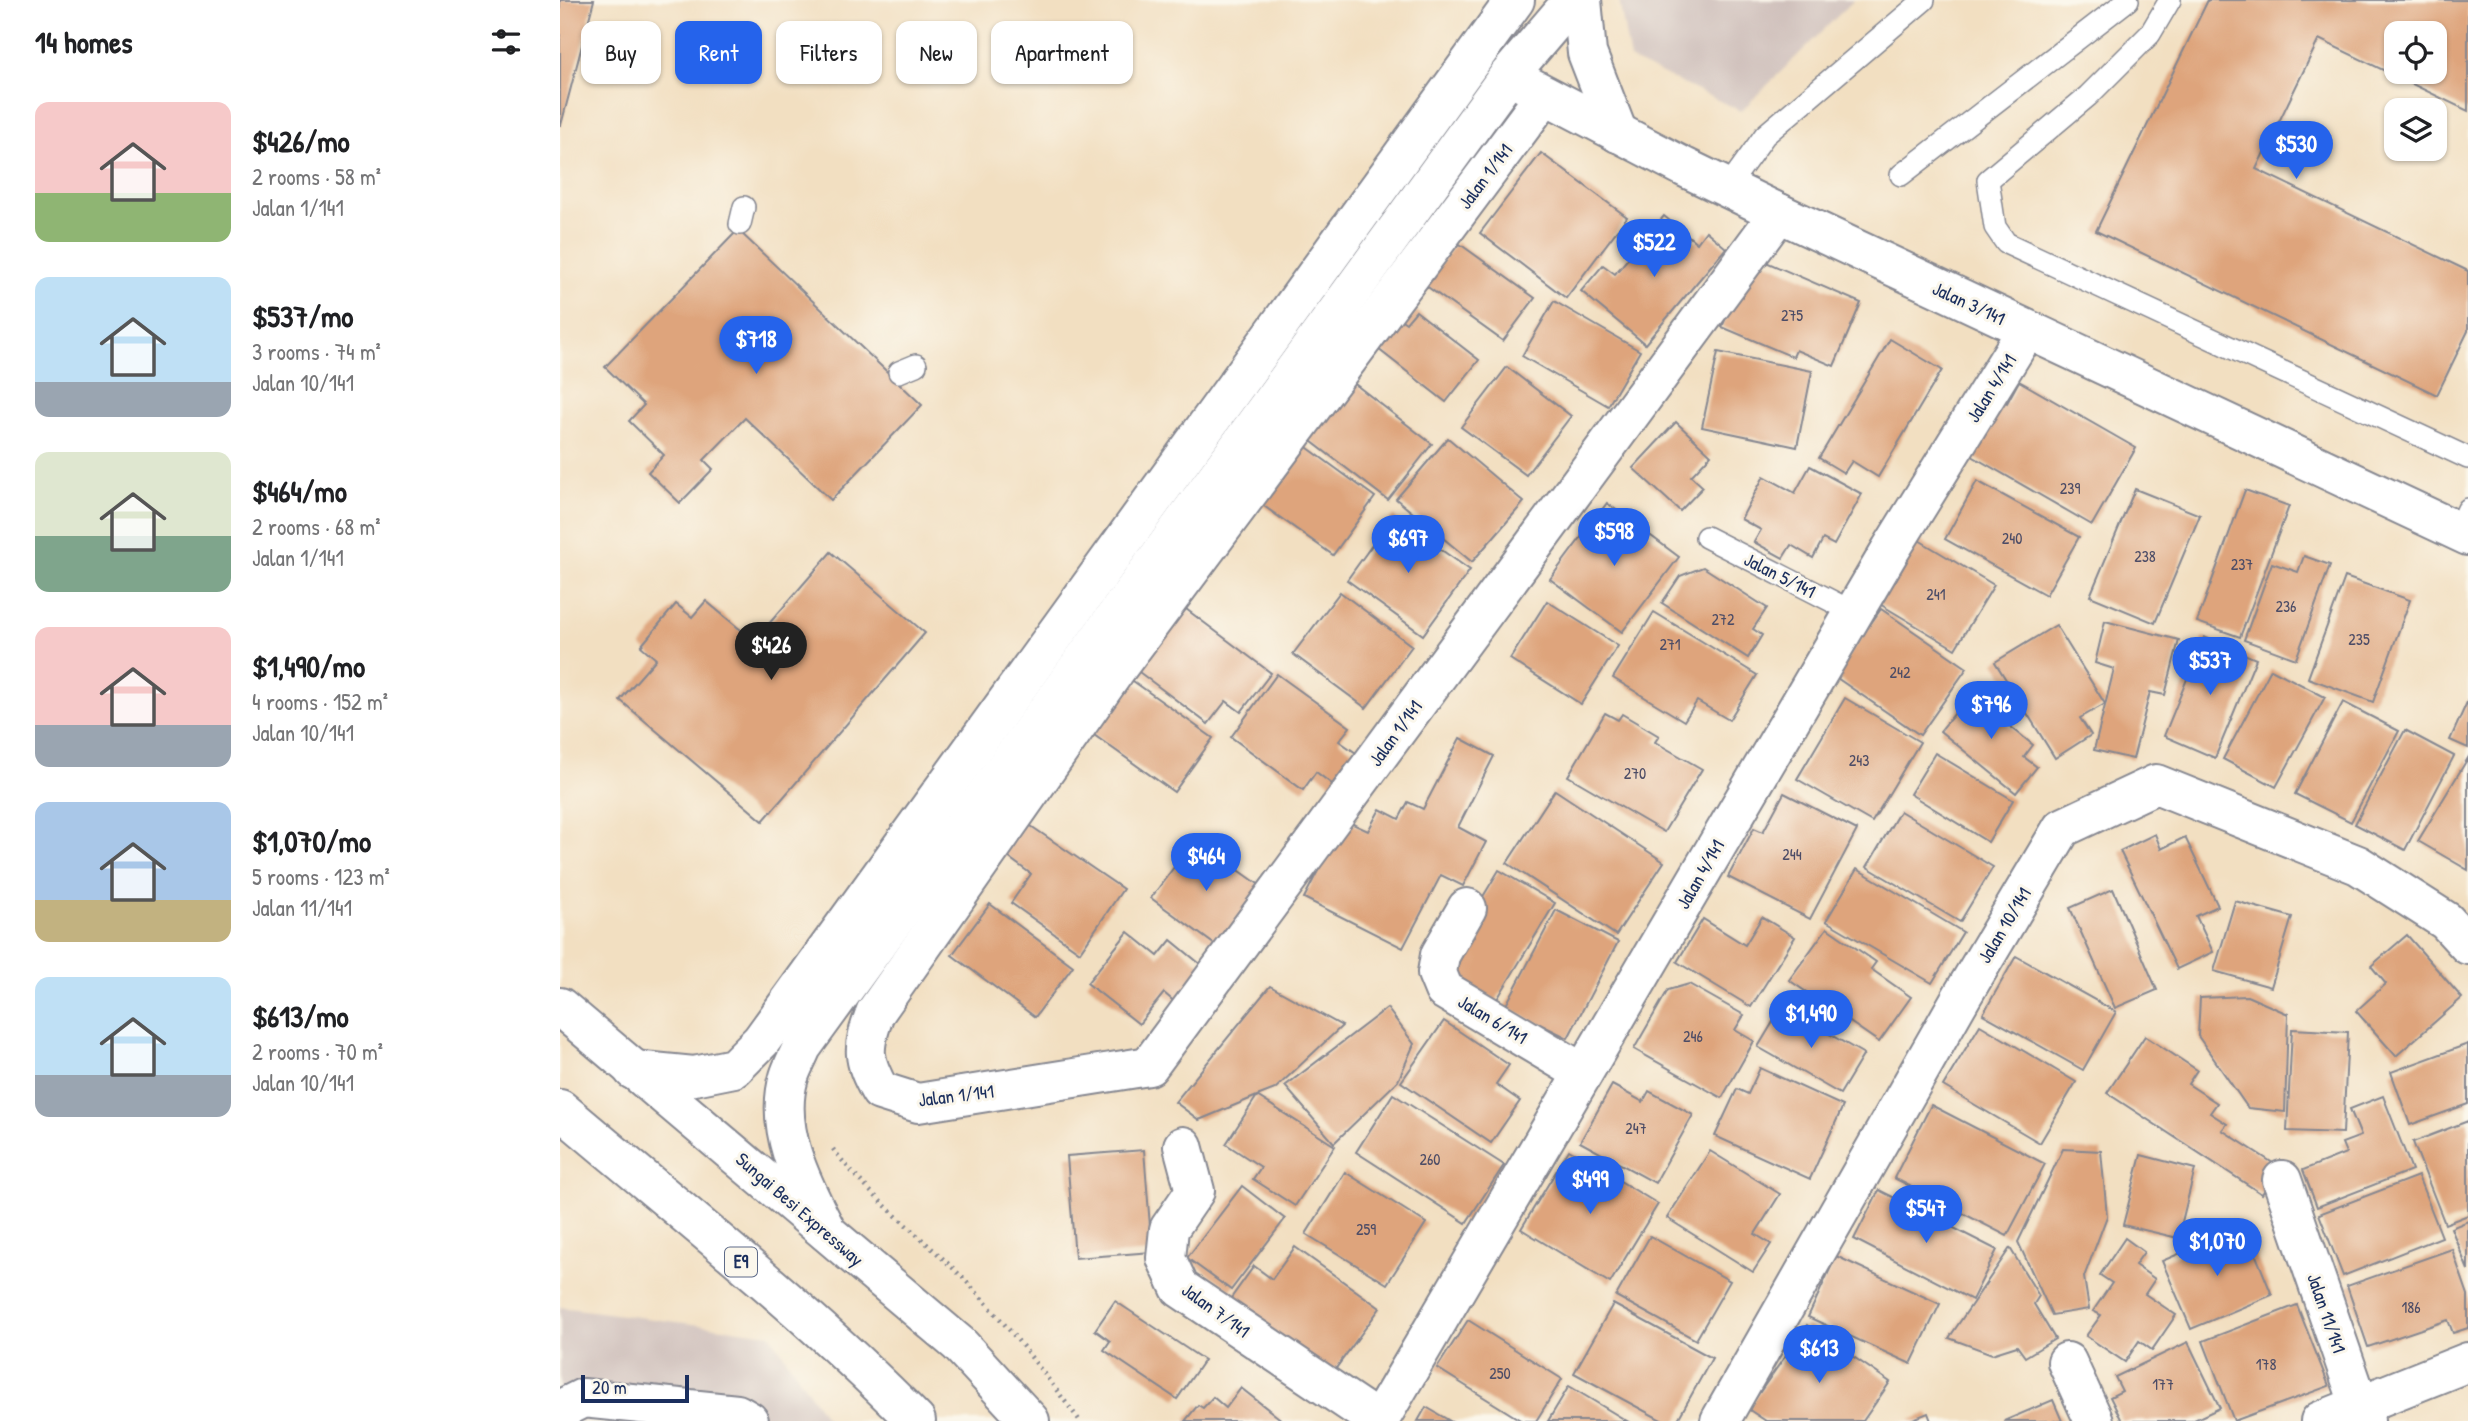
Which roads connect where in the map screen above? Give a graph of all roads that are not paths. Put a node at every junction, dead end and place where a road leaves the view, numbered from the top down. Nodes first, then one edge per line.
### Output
1 (1516, 0) edge
2 (1573, 0) edge
3 (1582, 0) edge
4 (1924, 0) edge
5 (2128, 0) edge
6 (2170, 0) edge
7 (1476, 57) junction
8 (1509, 75) junction
9 (1545, 95) junction
10 (1618, 133) junction
11 (1901, 175) dead end
12 (1727, 188) junction
13 (1779, 213) junction
14 (2026, 331) junction
15 (2468, 458) edge
16 (2465, 526) edge
17 (1706, 537) dead end
18 (1855, 613) junction
19 (1467, 908) dead end
20 (2468, 945) edge
21 (560, 1007) edge
22 (634, 1070) junction
23 (1583, 1073) junction
24 (560, 1109) edge
25 (1183, 1146) dead end
26 (2282, 1180) dead end
27 (827, 1232) junction
28 (2067, 1362) dead end
29 (2468, 1362) edge
30 (2362, 1413) edge
31 (560, 1415) edge
32 (741, 1419) edge
33 (916, 1421) edge
34 (1030, 1421) edge
35 (1378, 1421) edge
36 (1720, 1421) edge
37 (2094, 1421) edge
38 (2320, 1421) edge

1 - 7 main road
2 - 8 main road, Jalan 1/141
3 - 10 main road
4 - 12 lane
5 - 11 lane
6 - 15 lane
7 - 8 main road, Jalan 3/141
7 - 22 main road
8 - 9 main road, Jalan 3/141
8 - 27 main road, Jalan 1/141
9 - 10 main road, Jalan 3/141
9 - 13 main road, Jalan 1/141
10 - 12 main road, Jalan 3/141
12 - 13 main road, Jalan 3/141
13 - 14 main road, Jalan 3/141
14 - 16 main road, Jalan 3/141
14 - 18 main road, Jalan 4/141
17 - 18 lane, Jalan 5/141
18 - 23 main road, Jalan 4/141
19 - 23 main road, Jalan 6/141
20 - 36 main road, Jalan 10/141
21 - 22 main road, Sungai Besi Expressway
22 - 27 main road, Sungai Besi Expressway
23 - 35 main road, Jalan 4/141
24 - 33 main road, E9
25 - 35 main road, Jalan 7/141
26 - 30 main road, Jalan 11/141
27 - 34 main road, Sungai Besi Expressway
28 - 37 main road
29 - 30 main road
30 - 38 main road
31 - 32 main road

